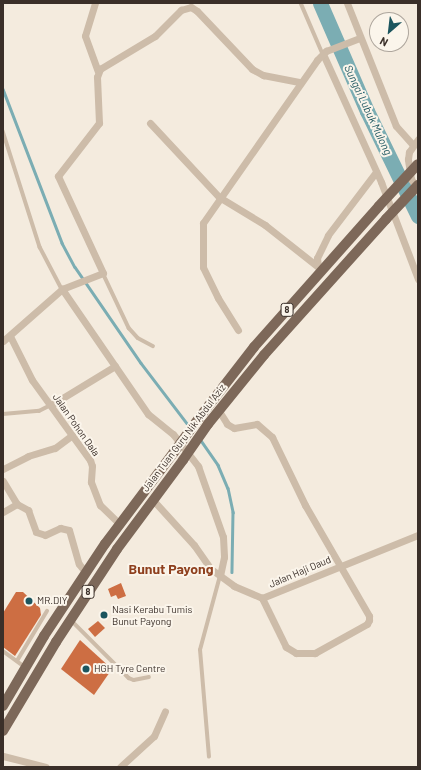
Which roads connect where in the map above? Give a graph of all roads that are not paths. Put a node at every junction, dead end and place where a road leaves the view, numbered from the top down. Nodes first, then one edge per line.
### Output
1 (95, 3) edge
2 (301, 3) edge
3 (347, 3) edge
4 (356, 39) junction
5 (324, 53) junction
6 (98, 71) junction
7 (300, 82) junction
8 (150, 123) dead end
9 (3, 131) edge
10 (416, 142) edge
11 (418, 164) edge
12 (376, 172) junction
13 (418, 185) edge
14 (418, 190) edge
15 (219, 196) junction
16 (320, 268) junction
17 (103, 273) junction
18 (418, 279) edge
19 (62, 289) junction
20 (238, 330) dead end
21 (10, 336) junction
22 (3, 341) edge
23 (152, 346) dead end
24 (115, 366) junction
25 (51, 405) junction
26 (219, 411) junction
27 (3, 414) edge
28 (72, 435) junction
29 (3, 469) edge
30 (3, 481) edge
31 (153, 500) junction
32 (17, 504) junction
33 (3, 512) edge
34 (120, 524) junction
35 (418, 536) edge
36 (340, 565) junction
37 (86, 573) junction
38 (220, 576) junction
39 (262, 598) junction
40 (47, 611) dead end
41 (71, 619) junction
42 (52, 649) junction
43 (3, 651) edge
44 (35, 654) junction
45 (17, 661) junction
46 (26, 668) junction
47 (149, 677) dead end
48 (3, 706) edge
49 (165, 712) dead end
50 (3, 731) edge
51 (3, 756) edge
52 (209, 757) dead end
53 (46, 767) edge
54 (120, 767) edge

1 - 6 street
2 - 5 lane
3 - 4 street
4 - 5 street
4 - 10 street
5 - 7 street
5 - 12 street
6 - 7 street
6 - 17 street
7 - 15 street
8 - 15 street
9 - 19 lane
10 - 14 street
11 - 16 main road, Jalan Tuan Guru Nik Abdul Aziz / 8, bridge
12 - 16 street
12 - 18 street
13 - 26 main road, Jalan Tuan Guru Nik Abdul Aziz / 8, bridge
15 - 16 street
15 - 20 street
16 - 34 main road, Jalan Tuan Guru Nik Abdul Aziz / 8, bridge
17 - 19 street
17 - 23 lane
19 - 21 street
19 - 24 street
21 - 22 street
21 - 25 street, Jalan Pohon Dala
24 - 25 street
24 - 38 street
25 - 27 lane
25 - 28 street, Jalan Pohon Dala
26 - 31 main road, Jalan Tuan Guru Nik Abdul Aziz / 8, bridge
26 - 36 street
28 - 29 street
28 - 34 street, Jalan Pohon Dala
30 - 32 street
31 - 38 street, Jalan Haji Daud
31 - 41 main road, Jalan Tuan Guru Nik Abdul Aziz / 8
32 - 33 street
32 - 37 street
34 - 37 main road, Jalan Tuan Guru Nik Abdul Aziz / 8
35 - 36 street, Jalan Haji Daud
36 - 39 street, Jalan Haji Daud
36 - 39 street
37 - 44 main road, Jalan Tuan Guru Nik Abdul Aziz / 8
38 - 39 street, Jalan Haji Daud
38 - 52 lane
40 - 45 lane
41 - 42 main road, Jalan Tuan Guru Nik Abdul Aziz / 8
41 - 47 lane
42 - 44 main road
42 - 50 main road, Jalan Tuan Guru Nik Abdul Aziz / 8
43 - 45 lane
44 - 46 main road, Jalan Tuan Guru Nik Abdul Aziz / 8
45 - 46 lane
46 - 48 main road, Jalan Tuan Guru Nik Abdul Aziz / 8
49 - 54 street
51 - 53 street

